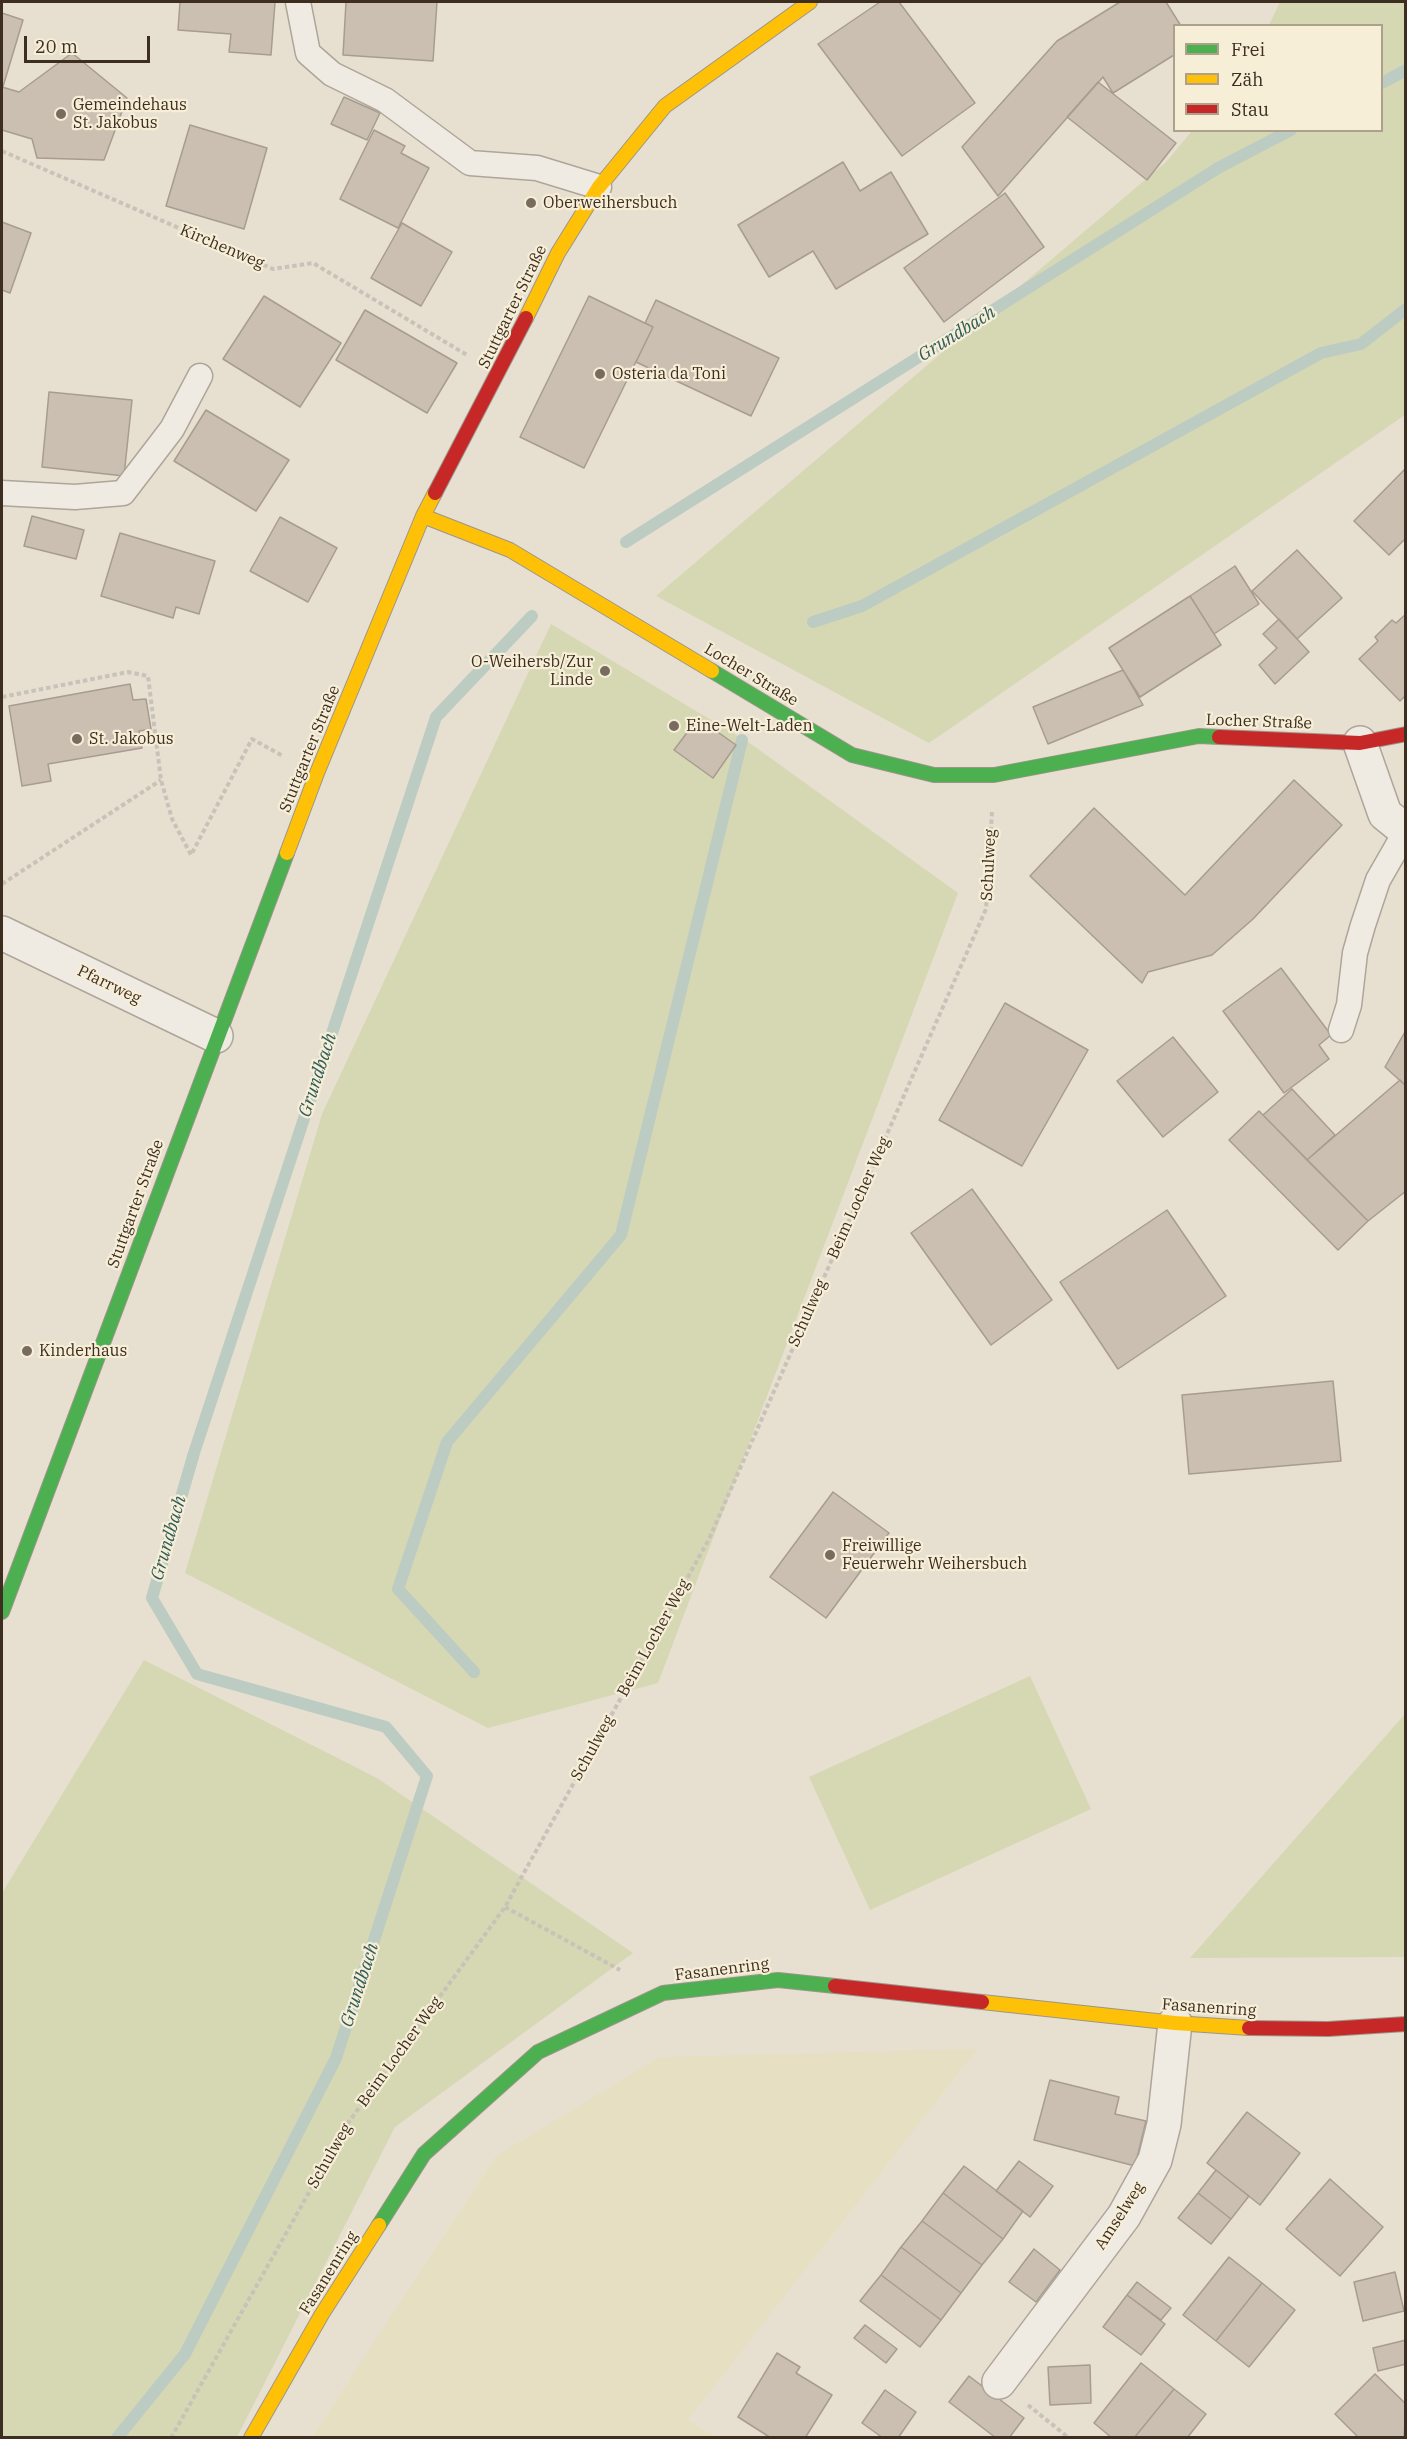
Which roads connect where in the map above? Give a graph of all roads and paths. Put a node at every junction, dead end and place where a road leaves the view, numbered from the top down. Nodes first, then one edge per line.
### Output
1 (298, 2) edge
2 (810, 2) edge
3 (2, 151) edge
4 (599, 187) junction
5 (499, 374) junction
6 (200, 376) dead end
7 (2, 493) edge
8 (423, 516) junction
9 (2, 697) edge
10 (1406, 734) edge
11 (1360, 743) junction
12 (317, 773) junction
13 (161, 780) junction
14 (992, 809) dead end
15 (1406, 831) edge
16 (2, 884) edge
17 (2, 933) edge
18 (1341, 1030) dead end
19 (216, 1036) junction
20 (2, 1612) edge
21 (505, 1907) junction
22 (663, 1993) junction
23 (1175, 2023) junction
24 (1406, 2024) edge
25 (999, 2382) joint
26 (171, 2438) edge
27 (252, 2438) edge
28 (1069, 2438) edge

1 - 4 lane
2 - 4 street, Stuttgarter Straße
3 - 5 path, Kirchenweg
4 - 5 street, Stuttgarter Straße
5 - 8 street, Stuttgarter Straße
6 - 7 lane
8 - 11 street, Locher Straße
8 - 12 street, Stuttgarter Straße
9 - 13 path
10 - 11 street, Locher Straße
11 - 15 street
12 - 13 path
12 - 19 street, Stuttgarter Straße
13 - 16 path
14 - 21 path, Schulweg
15 - 18 lane
17 - 19 street, Pfarrweg
19 - 20 street, Stuttgarter Straße
21 - 22 path
21 - 26 path, Schulweg
22 - 23 street, Fasanenring
22 - 27 street, Fasanenring
23 - 24 street, Fasanenring
23 - 25 street, Amselweg
25 - 28 path

